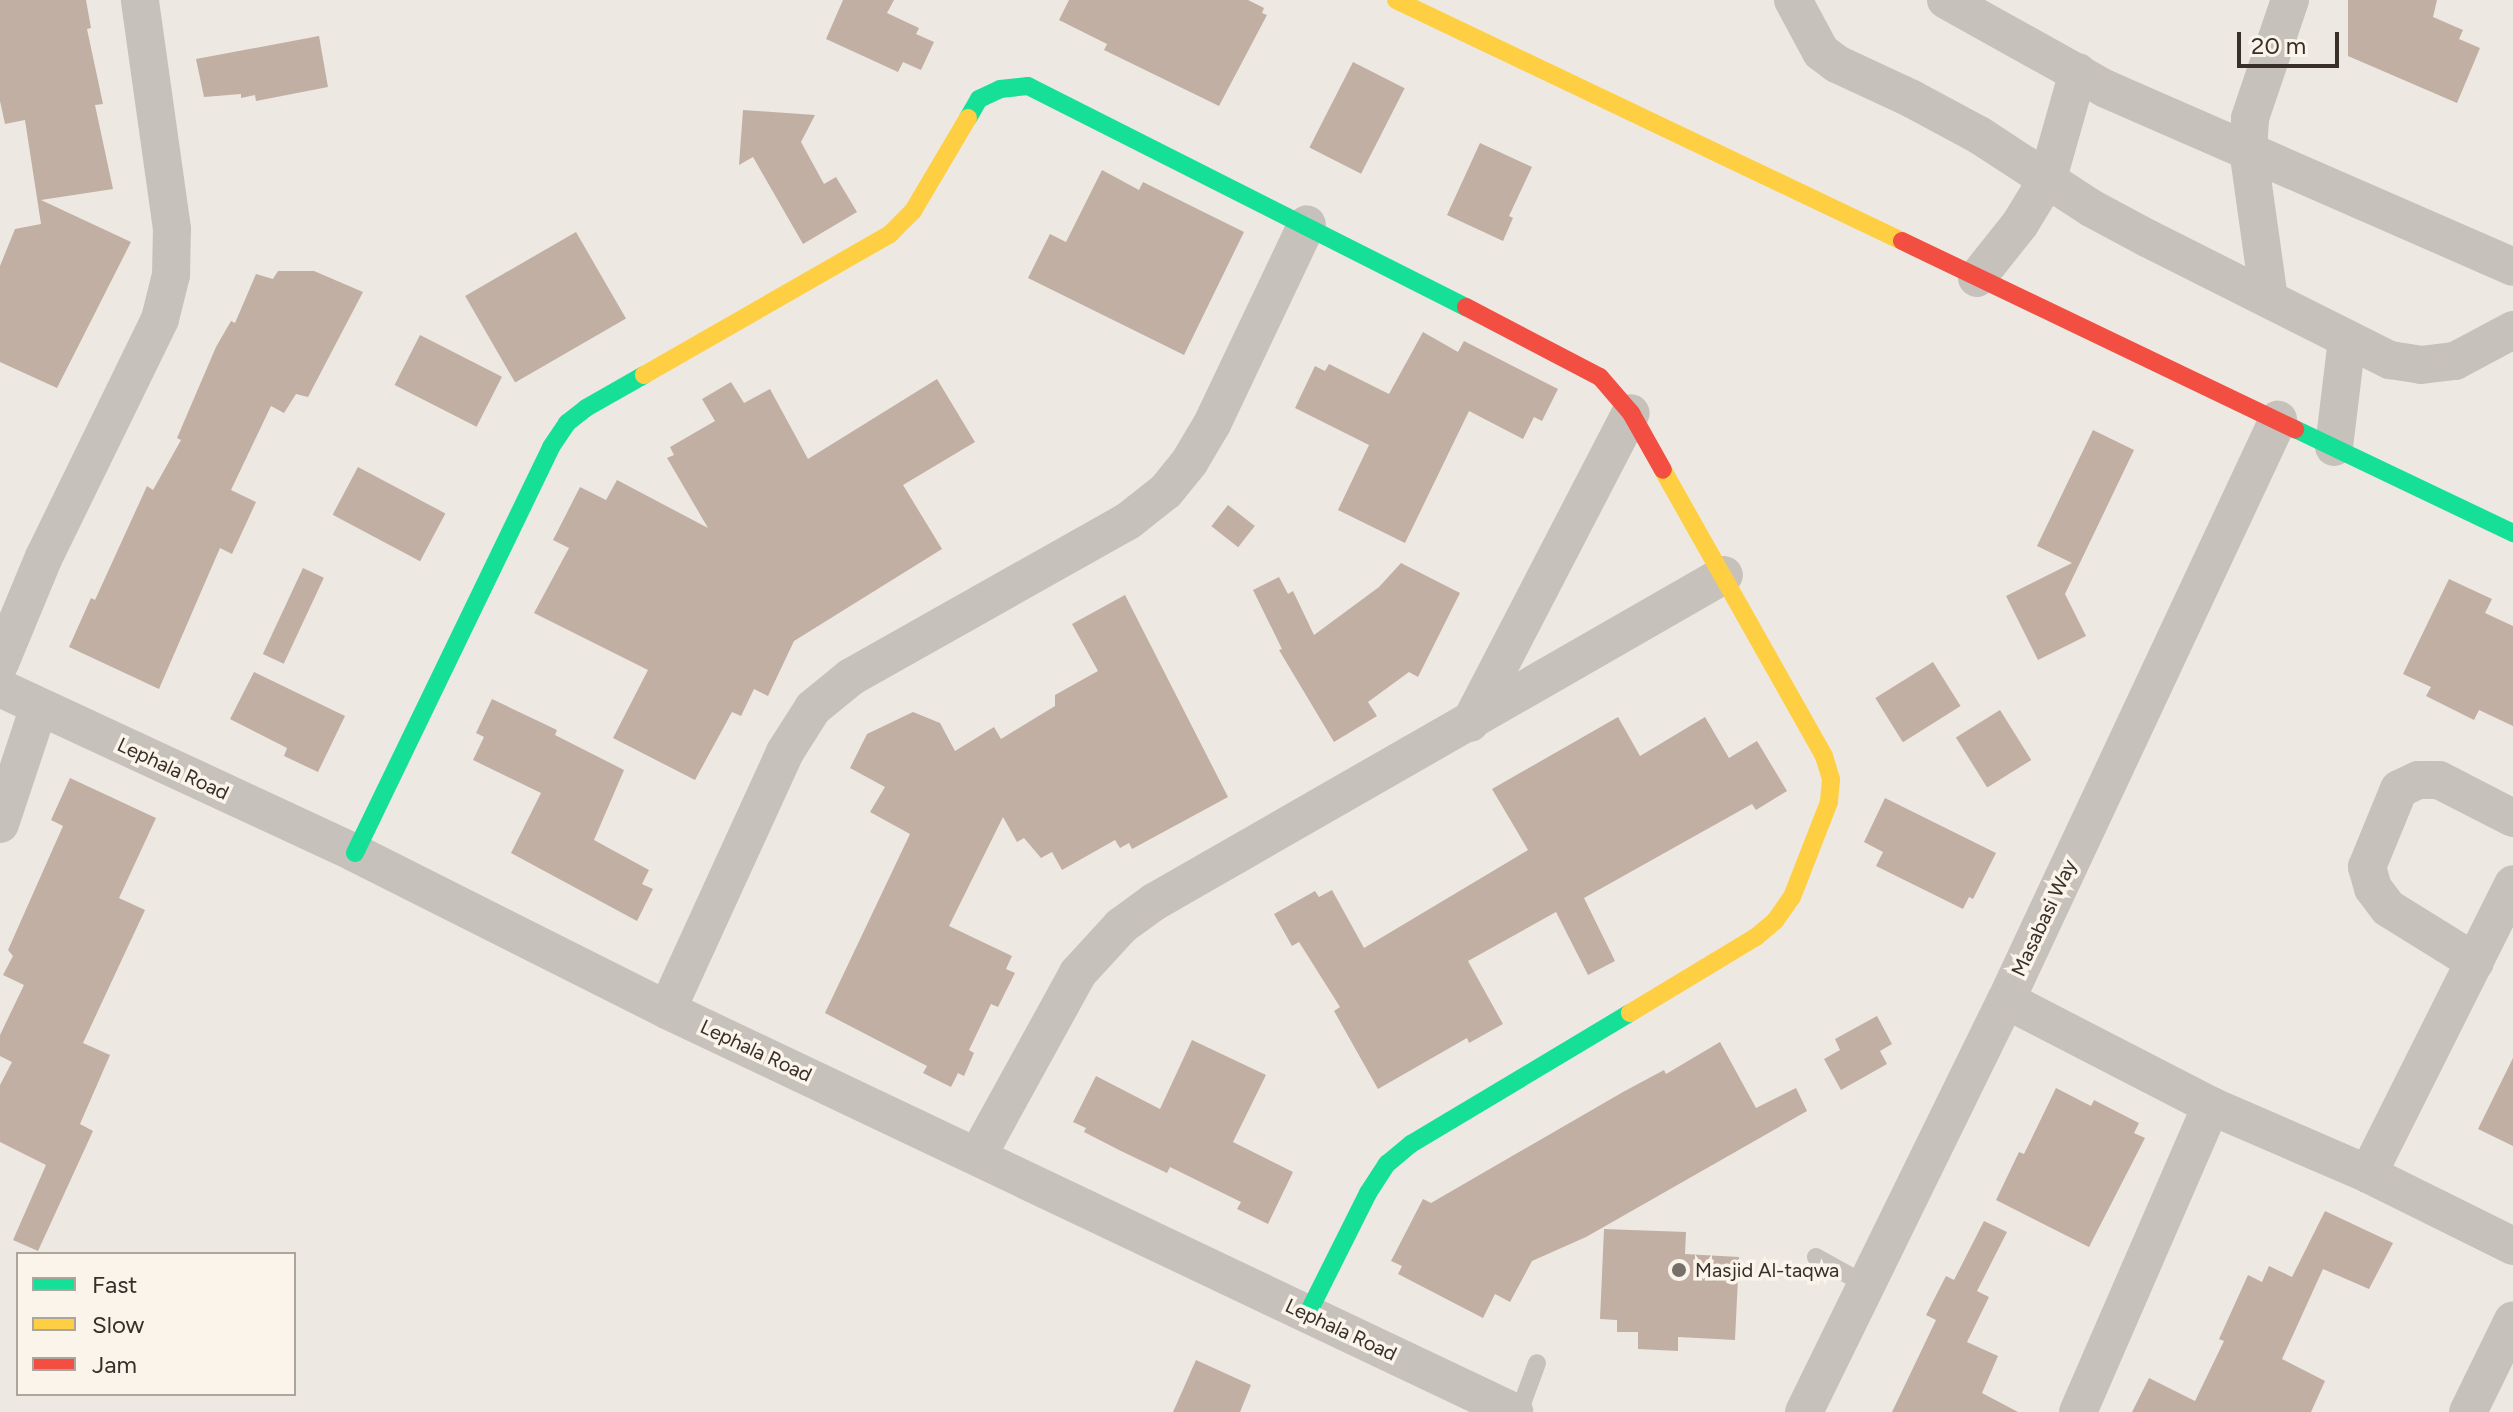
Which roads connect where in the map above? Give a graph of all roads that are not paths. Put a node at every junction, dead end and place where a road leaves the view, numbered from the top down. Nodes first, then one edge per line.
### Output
1 (140, 0) edge
2 (1396, 0) edge
3 (1793, 0) edge
4 (1946, 0) edge
5 (2290, 0) edge
6 (2078, 72) junction
7 (2248, 149) junction
8 (2048, 178) junction
9 (1307, 224) junction
10 (2513, 267) edge
11 (1977, 278) junction
12 (2269, 299) junction
13 (2513, 330) edge
14 (2347, 339) junction
15 (1631, 413) junction
16 (2278, 420) junction
17 (2334, 447) junction
18 (2513, 533) edge
19 (1724, 575) junction
20 (0, 663) edge
21 (0, 688) edge
22 (39, 707) junction
23 (1470, 723) junction
24 (2513, 818) edge
25 (0, 824) edge
26 (355, 853) junction
27 (2513, 884) edge
28 (2475, 962) junction
29 (2006, 1000) junction
30 (667, 1010) junction
31 (2211, 1106) junction
32 (978, 1155) junction
33 (2368, 1174) junction
34 (2513, 1246) edge
35 (1816, 1257) dead end
36 (1868, 1286) junction
37 (1307, 1315) junction
38 (2513, 1320) edge
39 (1537, 1363) dead end
40 (1516, 1412) edge
41 (1804, 1412) edge
42 (2078, 1412) edge
43 (2468, 1412) edge

1 - 20 street
2 - 11 street
3 - 8 street
4 - 6 street
5 - 7 street
6 - 7 street
6 - 8 street
7 - 10 street
7 - 12 street
8 - 11 street
8 - 12 street
9 - 15 street
9 - 26 street
9 - 30 street
11 - 16 street
12 - 14 street
13 - 14 street
14 - 17 street
15 - 19 street
15 - 23 street
16 - 17 street
16 - 29 street, Masabasi Way
17 - 18 street
19 - 23 street
19 - 37 street
21 - 22 street, Lephala Road
22 - 25 street
22 - 26 street, Lephala Road
23 - 32 street
24 - 28 street
26 - 30 street, Lephala Road
27 - 28 street
28 - 33 street
29 - 31 street
29 - 36 street, Masabasi Way
30 - 32 street, Lephala Road
31 - 33 street
31 - 42 street
32 - 37 street, Lephala Road
33 - 34 street
35 - 36 lane
36 - 41 street, Masabasi Way
37 - 40 street, Lephala Road
38 - 43 street
39 - 40 lane

